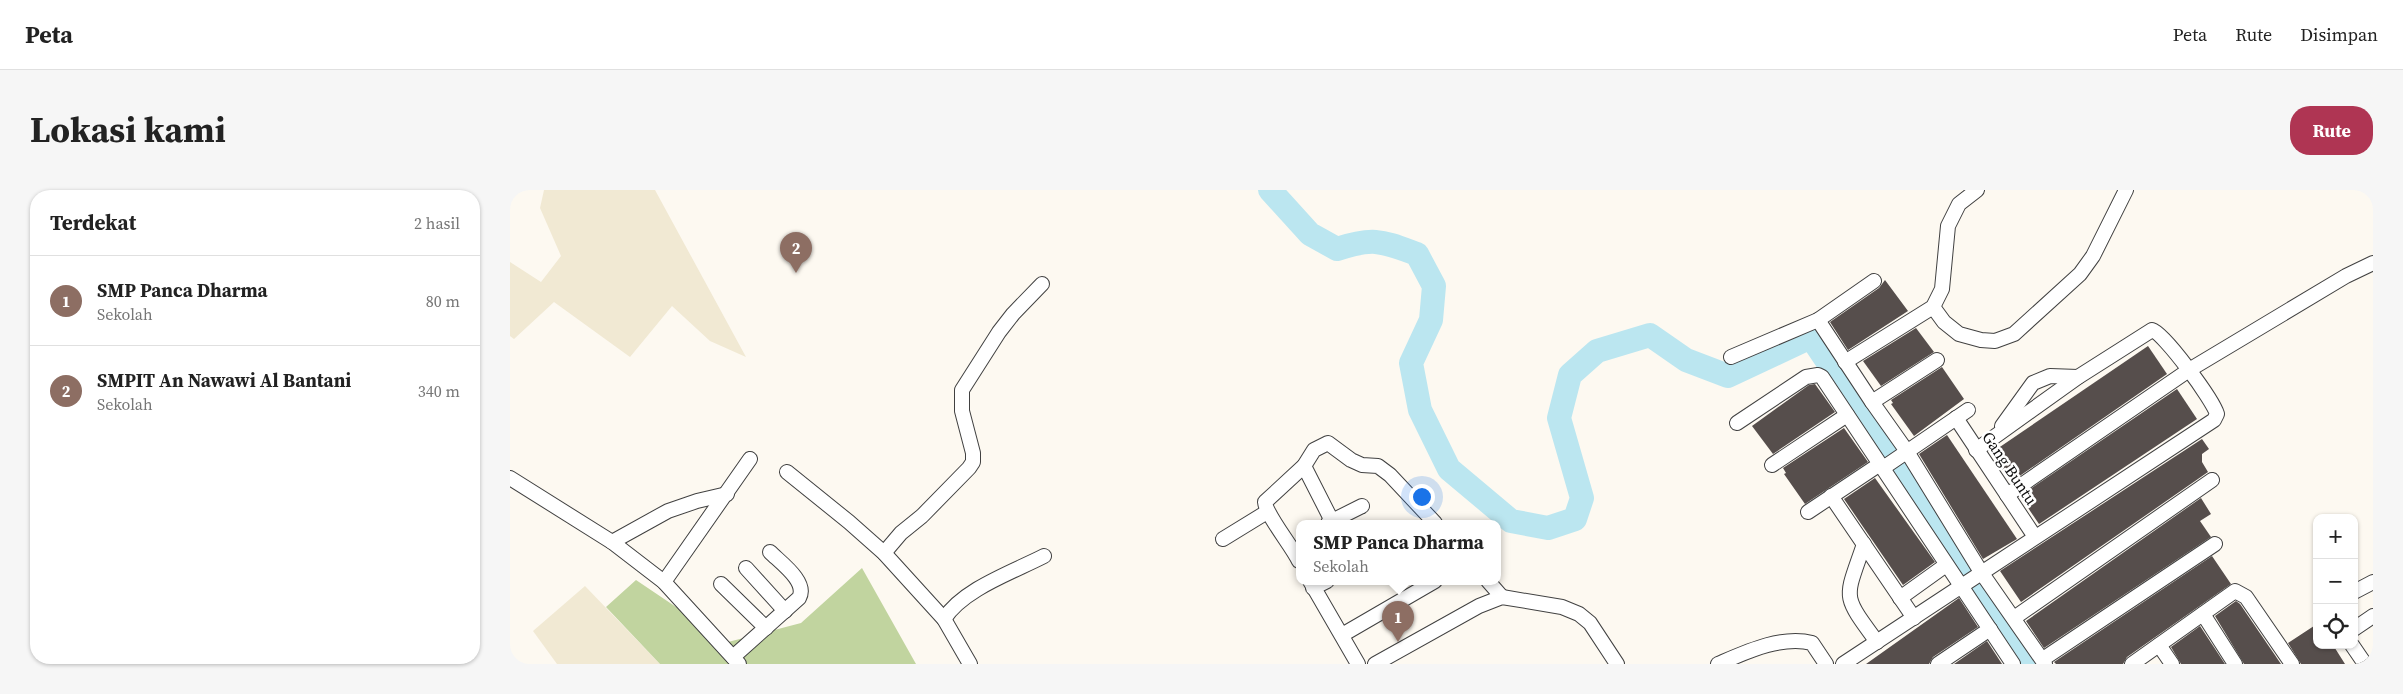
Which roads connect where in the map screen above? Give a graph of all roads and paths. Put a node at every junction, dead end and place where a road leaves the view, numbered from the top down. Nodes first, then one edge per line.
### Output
1 (1977, 190) edge
2 (2126, 190) edge
3 (2373, 263) edge
4 (1874, 281) dead end
5 (1042, 284) dead end
6 (1933, 307) junction
7 (1818, 320) junction
8 (1731, 357) dead end
9 (1937, 360) dead end
10 (1845, 362) junction
11 (2190, 370) junction
12 (2078, 377) junction
13 (1872, 402) junction
14 (1968, 410) dead end
15 (1847, 415) junction
16 (1956, 418) junction
17 (1737, 423) dead end
18 (1998, 432) junction
19 (1976, 450) junction
20 (1902, 453) junction
21 (750, 459) dead end
22 (1772, 465) dead end
23 (1304, 466) junction
24 (1882, 466) junction
25 (786, 472) dead end
26 (510, 478) edge
27 (2212, 480) dead end
28 (727, 494) junction
29 (2007, 495) junction
30 (1831, 496) junction
31 (1362, 506) dead end
32 (1267, 512) junction
33 (1808, 512) dead end
34 (1329, 520) edge
35 (1334, 520) edge
36 (1433, 520) edge
37 (2035, 537) junction
38 (1224, 539) dead end
39 (1294, 540) edge
40 (612, 542) junction
41 (1864, 544) junction
42 (2215, 544) dead end
43 (770, 552) dead end
44 (884, 553) junction
45 (1044, 556) dead end
46 (1946, 564) junction
47 (746, 568) dead end
48 (1981, 572) junction
49 (664, 582) junction
50 (2373, 582) edge
51 (721, 584) dead end
52 (1312, 585) edge
53 (1428, 585) edge
54 (1492, 585) edge
55 (1961, 586) junction
56 (2358, 590) edge
57 (1502, 597) junction
58 (1900, 598) junction
59 (785, 611) junction
60 (2203, 614) junction
61 (2373, 616) edge
62 (1914, 618) junction
63 (2014, 618) junction
64 (944, 619) junction
65 (2358, 626) edge
66 (766, 628) junction
67 (1990, 629) junction
68 (1342, 635) junction
69 (1877, 642) junction
70 (2159, 645) junction
71 (2355, 649) edge
72 (736, 661) edge
73 (2044, 662) edge
74 (970, 664) edge
75 (1358, 664) edge
76 (1375, 664) edge
77 (1617, 664) edge
78 (1718, 664) edge
79 (1826, 664) edge
80 (1843, 664) edge
81 (1938, 664) edge
82 (2013, 664) edge
83 (2132, 664) edge
84 (2172, 664) edge
85 (2235, 664) edge
86 (2292, 664) edge
87 (2365, 664) edge

1 - 6 street
2 - 6 street
3 - 11 street
4 - 7 street
5 - 44 street
6 - 10 street
7 - 8 street
7 - 10 street
9 - 13 street
10 - 13 street
11 - 12 street
11 - 29 street
11 - 37 street
12 - 18 street
12 - 18 street
13 - 20 street
14 - 16 street
15 - 17 street
15 - 22 street
15 - 24 street
16 - 19 street, Gang Buntu
16 - 20 street
18 - 19 street
19 - 29 street, Gang Buntu
20 - 24 street
20 - 48 street
21 - 28 street
23 - 32 street
23 - 34 street
23 - 36 street
24 - 30 street
24 - 46 street
25 - 44 street
26 - 40 street
27 - 63 street
28 - 40 street
28 - 49 street
29 - 37 street, Gang Buntu
30 - 33 street
30 - 41 street
31 - 35 street
32 - 38 street
32 - 39 street
37 - 48 street
40 - 49 street
41 - 58 street
41 - 69 street
42 - 73 street
43 - 59 street
44 - 64 street
45 - 64 street
46 - 55 street
46 - 58 street
47 - 59 street
48 - 55 street
48 - 63 street
49 - 72 street
50 - 56 street
51 - 66 street
52 - 68 street
53 - 68 street
54 - 57 street
55 - 62 street
55 - 67 street
57 - 76 street
57 - 77 street
58 - 62 street
59 - 66 street
60 - 70 street
60 - 85 street
60 - 86 street
61 - 65 street
62 - 69 street
63 - 73 street
64 - 74 street
66 - 72 street
67 - 81 street
67 - 82 street
68 - 75 street
69 - 80 street
70 - 83 street
70 - 84 street
71 - 87 street
78 - 79 street

